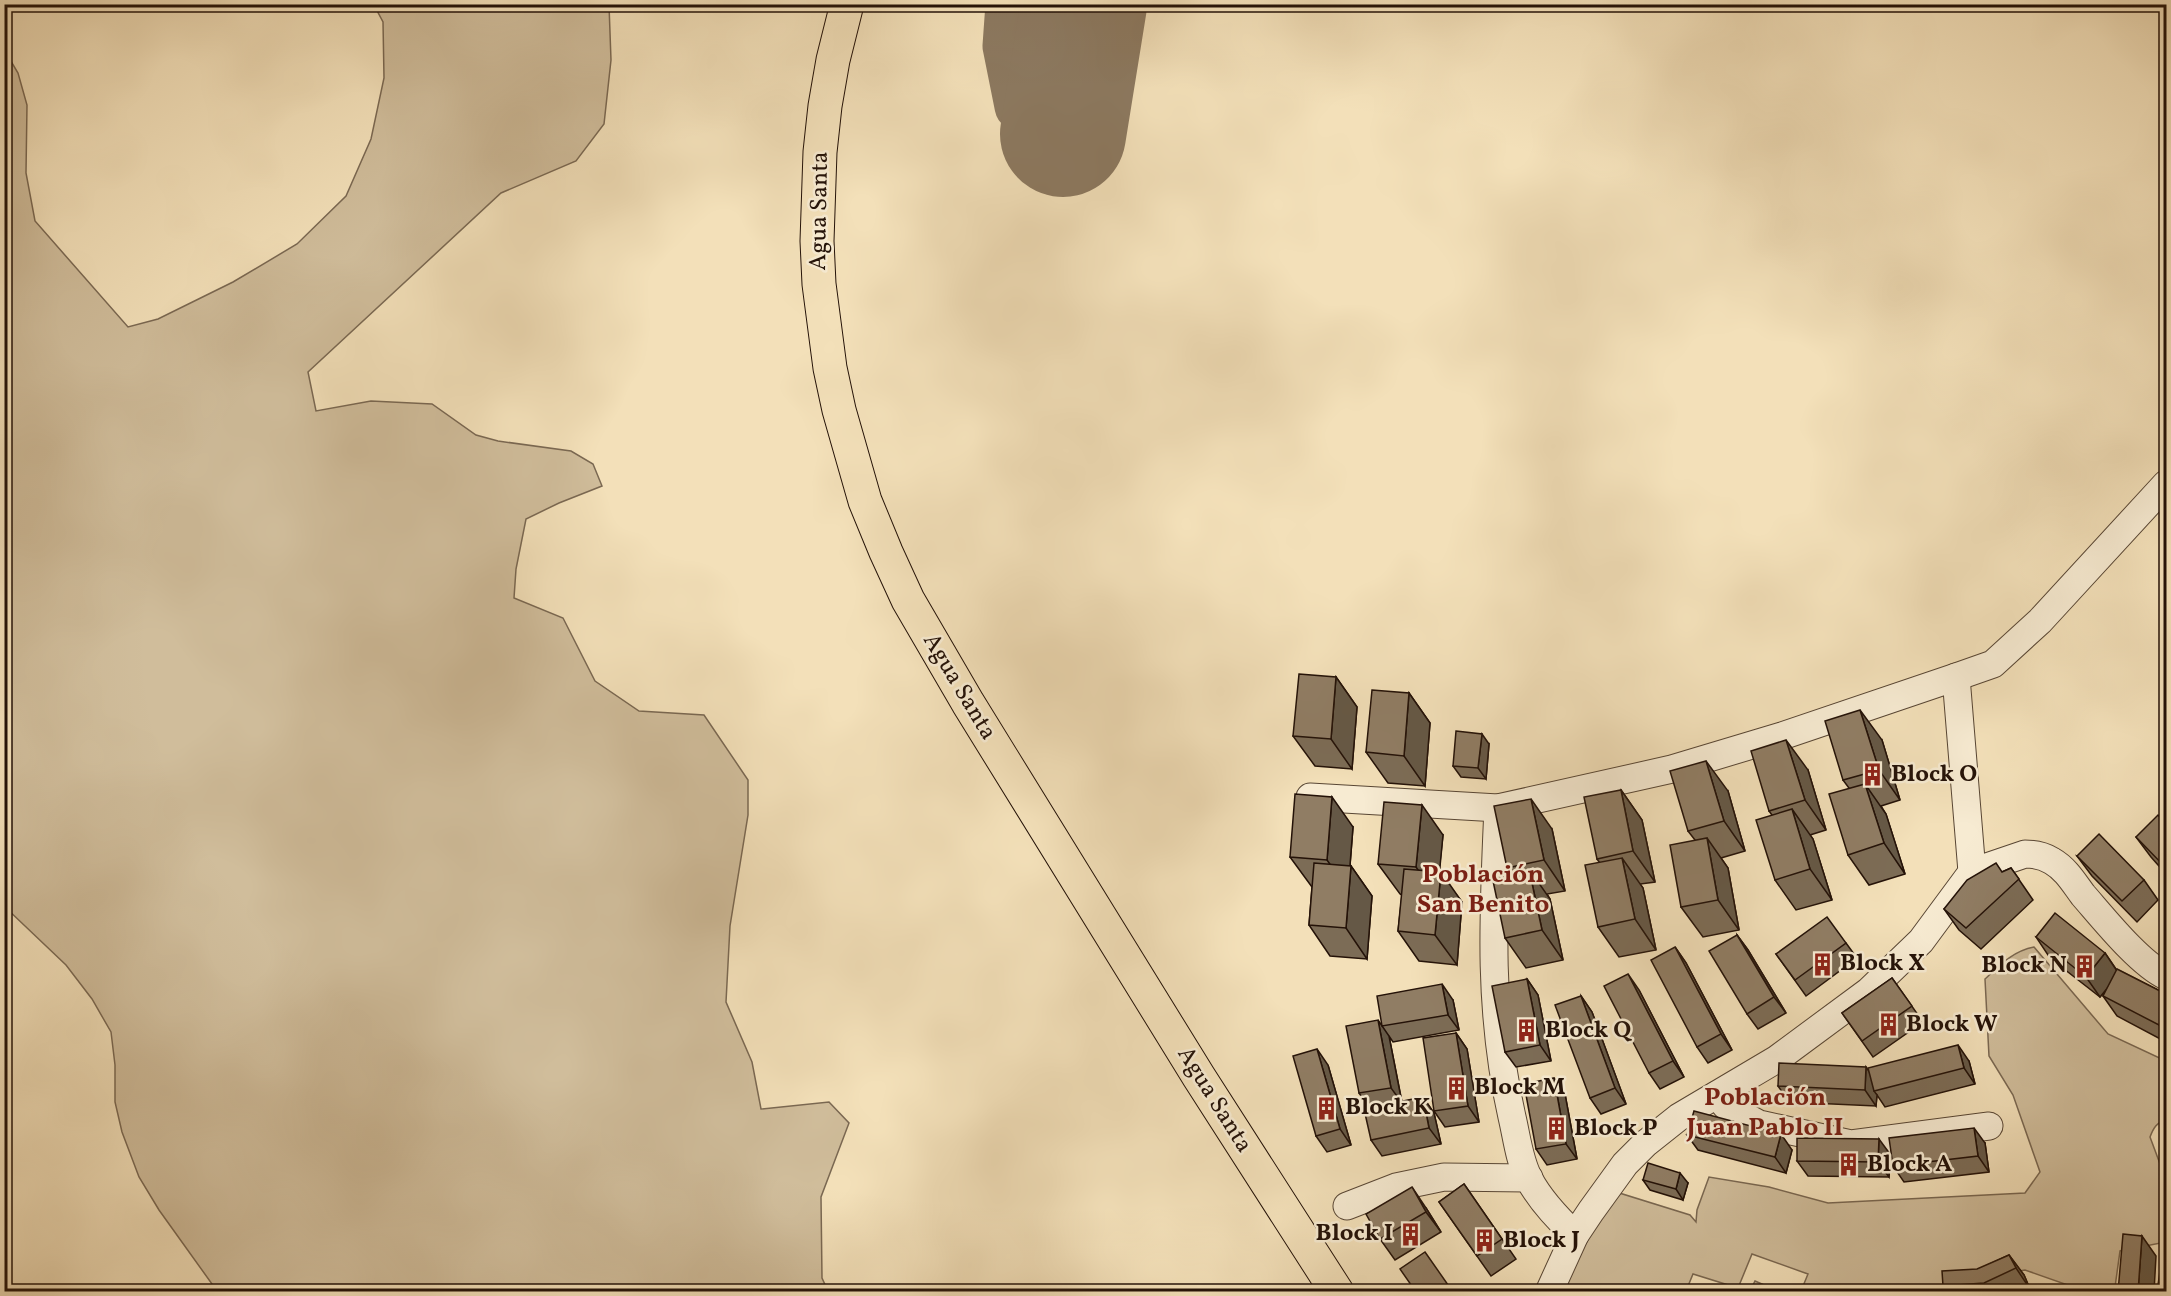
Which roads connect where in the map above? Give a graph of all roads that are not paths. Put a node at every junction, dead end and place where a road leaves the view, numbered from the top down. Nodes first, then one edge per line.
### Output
1 (847, 4) edge
2 (2166, 484) edge
3 (1956, 677) junction
4 (1310, 798) edge
5 (1498, 808) junction
6 (1972, 872) junction
7 (2166, 976) edge
8 (1717, 1095) junction
9 (1989, 1126) dead end
10 (1529, 1178) junction
11 (1347, 1206) dead end
12 (1575, 1235) junction
13 (1337, 1292) edge
14 (1549, 1292) edge

1 - 13 main road, Agua Santa
2 - 3 street
3 - 5 street
3 - 6 street
4 - 5 street
5 - 10 street
6 - 7 street
6 - 8 street
8 - 9 street
8 - 12 street
10 - 11 street
10 - 12 street
12 - 14 street

